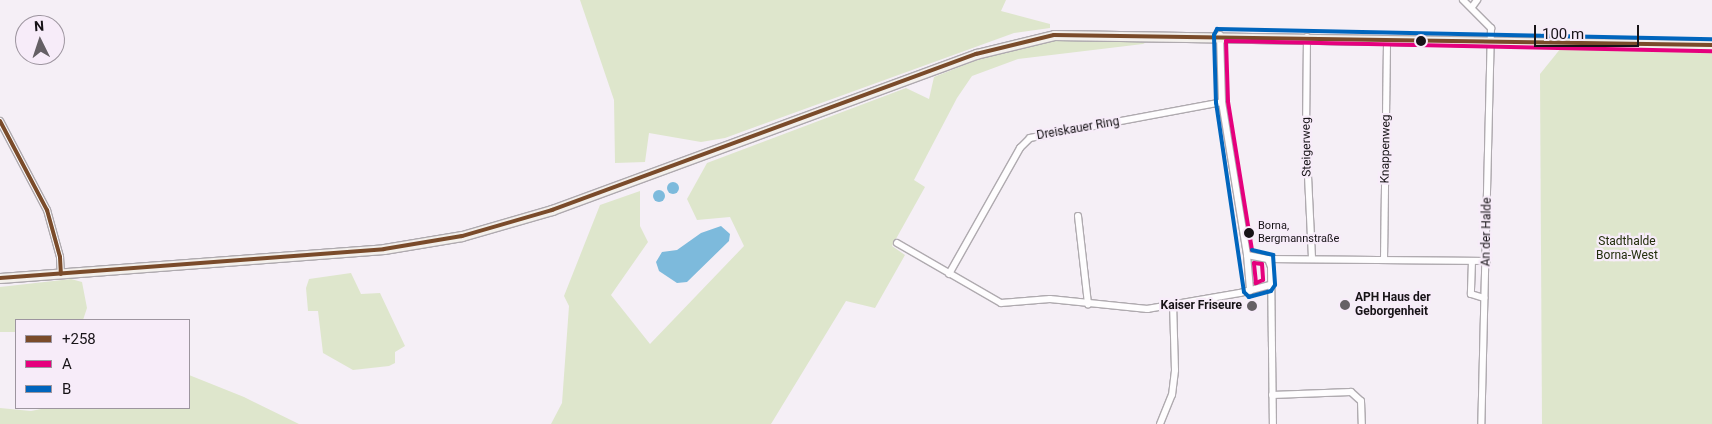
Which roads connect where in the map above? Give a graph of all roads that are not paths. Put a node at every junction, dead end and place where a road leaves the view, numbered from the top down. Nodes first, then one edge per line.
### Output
1 (1463, 0) edge
2 (1476, 0) edge
3 (1472, 7) junction
4 (1220, 35) junction
5 (1307, 37) junction
6 (1387, 39) junction
7 (1491, 40) junction
8 (1712, 45) edge
9 (1222, 102) junction
10 (0, 121) edge
11 (1078, 216) dead end
12 (898, 242) dead end
13 (1247, 255) junction
14 (1312, 258) junction
15 (1268, 259) junction
16 (1384, 259) junction
17 (1472, 261) junction
18 (1487, 261) junction
19 (61, 274) junction
20 (949, 274) junction
21 (0, 278) edge
22 (1269, 284) junction
23 (1250, 291) junction
24 (1484, 298) junction
25 (1088, 304) junction
26 (1173, 304) junction
27 (1272, 394) junction
28 (1160, 424) edge
29 (1273, 424) edge
30 (1362, 424) edge
31 (1480, 424) edge

1 - 3 street
2 - 3 street
3 - 7 street
4 - 5 main road
4 - 9 street
4 - 19 main road
5 - 6 main road
5 - 14 street, Steigerweg
6 - 7 main road
6 - 16 street, Knappenweg
7 - 8 main road
7 - 18 street, An der Halde
9 - 13 street
9 - 20 street, Dreiskauer Ring
10 - 19 street
11 - 25 street
12 - 20 street
13 - 15 street
13 - 23 street
14 - 15 street
14 - 16 street
15 - 22 street
16 - 17 street
17 - 18 street
17 - 24 street
18 - 24 street, An der Halde
19 - 21 main road
20 - 25 street
22 - 23 street
22 - 27 street
23 - 26 street
24 - 31 street, An der Halde
25 - 26 street
26 - 28 street
27 - 29 street
27 - 30 street

